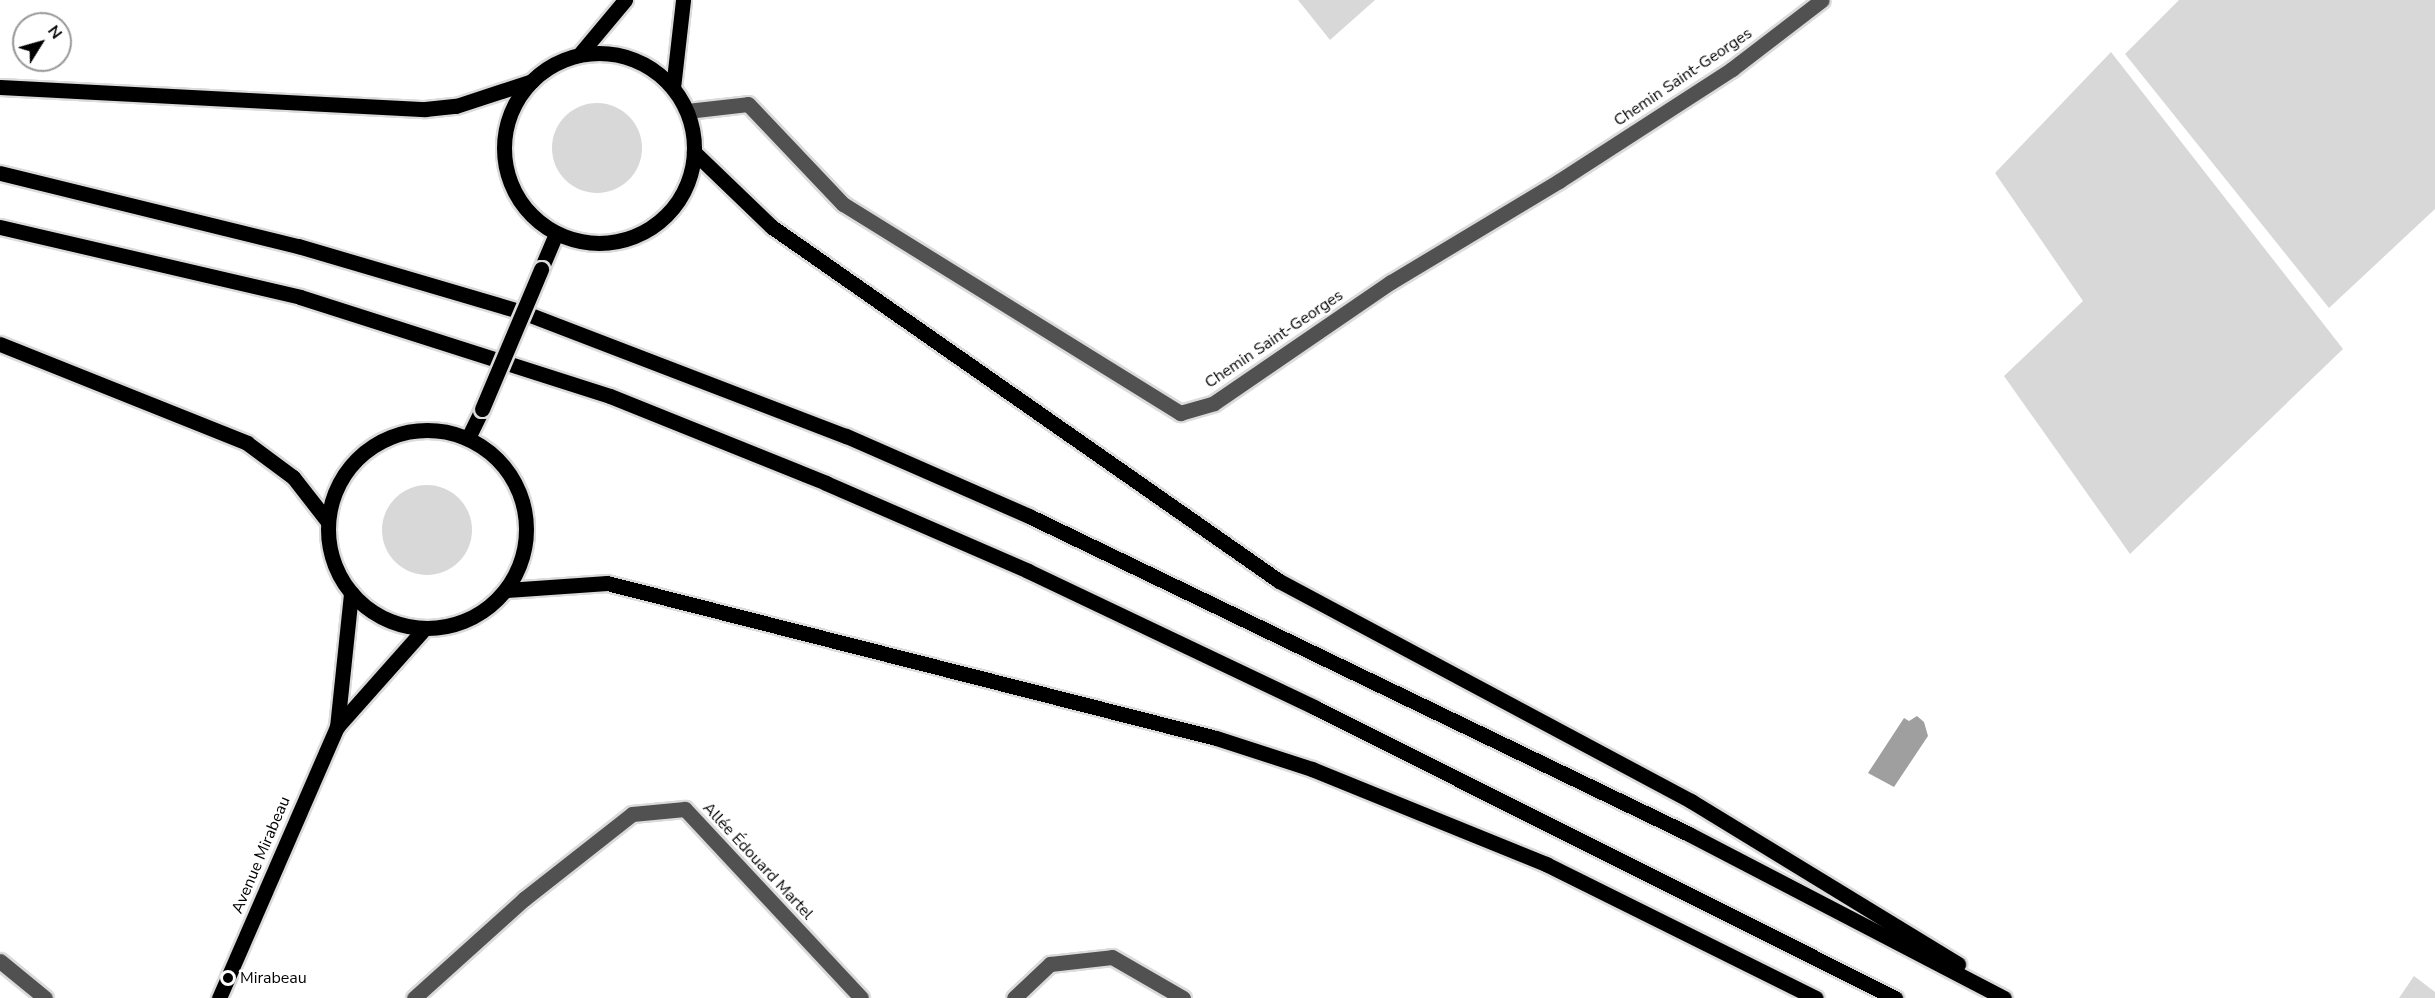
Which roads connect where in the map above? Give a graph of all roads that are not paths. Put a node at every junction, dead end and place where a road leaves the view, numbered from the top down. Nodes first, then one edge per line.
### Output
1 (625, 0) edge
2 (683, 0) edge
3 (1822, 0) edge
4 (579, 55) junction
5 (532, 81) junction
6 (0, 87) edge
7 (674, 88) junction
8 (687, 111) junction
9 (694, 152) junction
10 (0, 174) edge
11 (0, 226) edge
12 (556, 233) junction
13 (0, 344) edge
14 (468, 438) junction
15 (328, 522) junction
16 (507, 590) junction
17 (351, 593) junction
18 (424, 629) junction
19 (337, 727) junction
20 (0, 961) edge
21 (45, 998) edge
22 (219, 998) edge
23 (414, 998) edge
24 (861, 998) edge
25 (1014, 998) edge
26 (1183, 998) edge
27 (1816, 998) edge
28 (1895, 998) edge
29 (2004, 998) edge
30 (2014, 998) edge

1 - 4 main road
2 - 7 main road
3 - 8 street, Chemin Saint-Georges
4 - 5 main road
4 - 7 main road
5 - 6 main road
5 - 12 main road
7 - 8 main road
8 - 9 main road
9 - 12 main road
9 - 30 main road
10 - 29 main road
11 - 28 main road
12 - 14 main road, bridge
13 - 15 main road
14 - 15 main road
14 - 16 main road
15 - 17 main road
16 - 18 main road
16 - 27 main road
17 - 18 main road
17 - 19 main road
18 - 19 main road
19 - 22 main road, Avenue Mirabeau
20 - 21 street
23 - 24 street, Allée Édouard Martel
25 - 26 street

